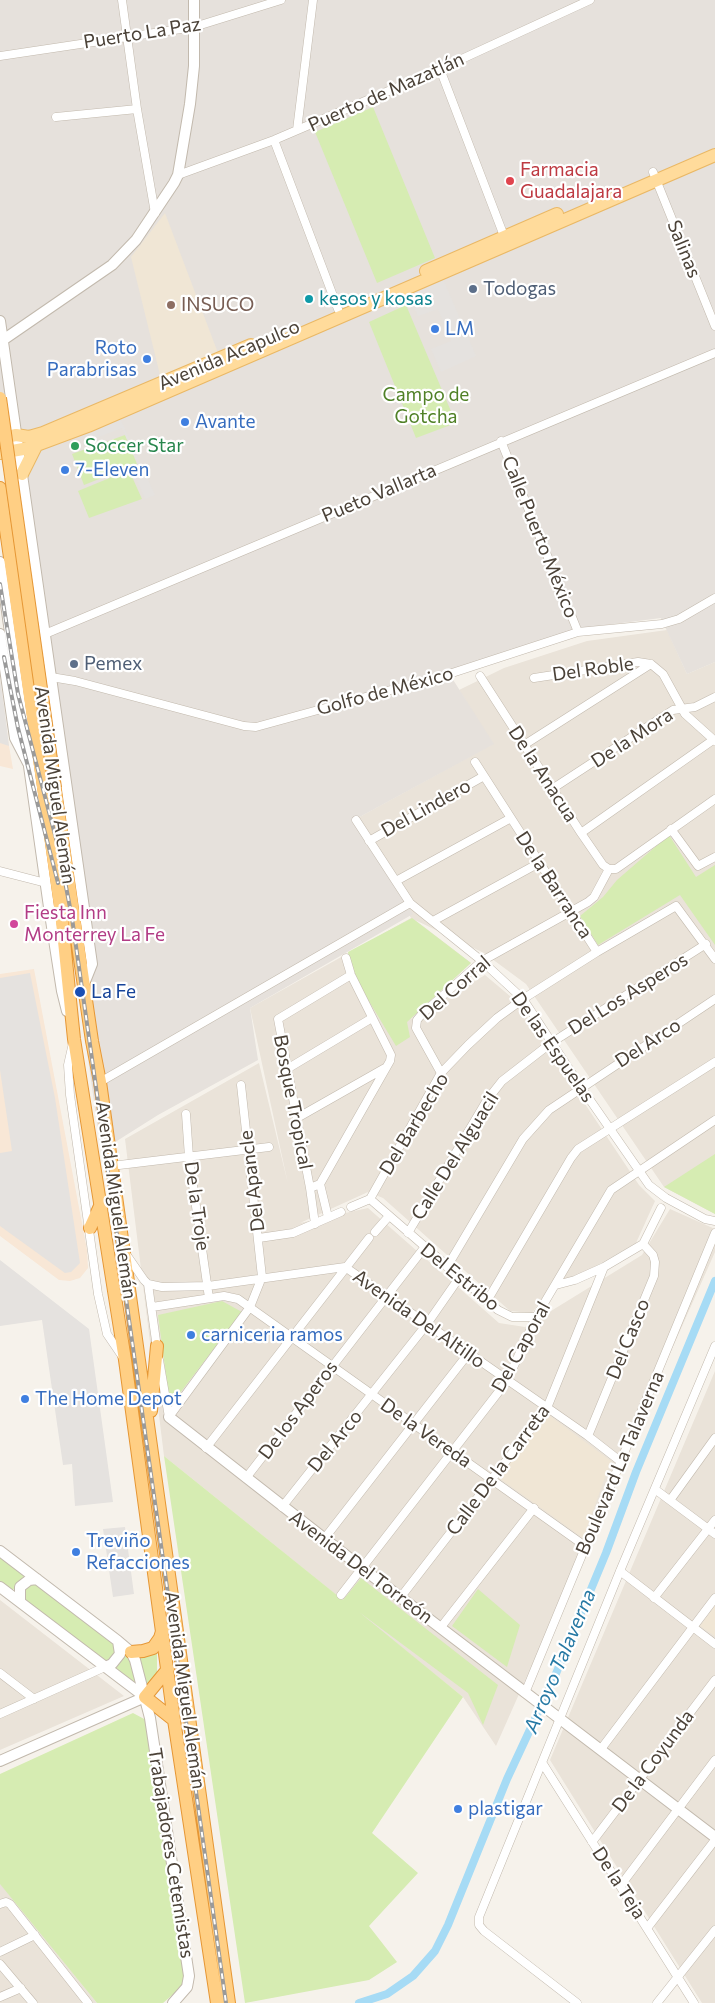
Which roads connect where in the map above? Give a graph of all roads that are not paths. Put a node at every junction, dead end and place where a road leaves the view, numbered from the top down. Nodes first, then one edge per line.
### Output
1 (122, 0) edge
2 (194, 0) edge
3 (281, 0) edge
4 (313, 0) edge
5 (590, 0) edge
6 (194, 27) junction
7 (127, 37) junction
8 (0, 56) edge
9 (440, 69) junction
10 (137, 109) junction
11 (56, 117) dead end
12 (297, 130) junction
13 (274, 140) junction
14 (715, 146) edge
15 (715, 155) edge
16 (178, 175) junction
17 (654, 176) junction
18 (155, 214) junction
19 (504, 236) junction
20 (338, 309) junction
21 (0, 320) edge
22 (715, 326) edge
23 (3, 340) junction
24 (715, 354) edge
25 (5, 399) edge
26 (0, 410) edge
27 (16, 436) junction
28 (0, 438) edge
29 (501, 441) junction
30 (36, 446) junction
31 (18, 451) junction
32 (0, 453) edge
33 (22, 474) junction
34 (0, 487) edge
35 (24, 492) junction
36 (0, 562) edge
37 (2, 592) edge
38 (715, 598) edge
39 (578, 632) junction
40 (0, 634) edge
41 (45, 634) junction
42 (651, 664) junction
43 (480, 676) dead end
44 (51, 677) junction
45 (534, 678) dead end
46 (715, 697) edge
47 (681, 707) junction
48 (714, 740) edge
49 (524, 745) junction
50 (475, 762) dead end
51 (30, 766) junction
52 (484, 776) junction
53 (50, 789) junction
54 (552, 789) junction
55 (715, 799) edge
56 (510, 818) junction
57 (356, 820) dead end
58 (671, 829) junction
59 (581, 833) junction
60 (369, 841) junction
61 (715, 857) edge
62 (539, 863) junction
63 (609, 869) junction
64 (0, 871) edge
65 (396, 881) junction
66 (46, 883) junction
67 (410, 902) junction
68 (570, 911) junction
69 (433, 921) junction
70 (706, 944) junction
71 (597, 952) junction
72 (346, 958) dead end
73 (715, 959) edge
74 (482, 961) junction
75 (351, 975) junction
76 (84, 984) junction
77 (523, 999) junction
78 (715, 1000) edge
79 (372, 1018) junction
80 (74, 1023) junction
81 (74, 1039) junction
82 (551, 1043) junction
83 (715, 1062) edge
84 (386, 1066) junction
85 (287, 1069) junction
86 (441, 1073) junction
87 (100, 1082) junction
88 (241, 1085) dead end
89 (581, 1087) junction
90 (186, 1114) dead end
91 (297, 1118) junction
92 (715, 1120) edge
93 (610, 1128) junction
94 (269, 1147) dead end
95 (248, 1149) junction
96 (189, 1157) junction
97 (111, 1166) junction
98 (638, 1171) junction
99 (320, 1184) junction
100 (310, 1188) junction
101 (370, 1199) junction
102 (101, 1204) junction
103 (351, 1207) dead end
104 (661, 1208) dead end
105 (341, 1212) dead end
106 (388, 1216) junction
107 (328, 1217) junction
108 (715, 1221) edge
109 (315, 1224) junction
110 (90, 1228) junction
111 (715, 1233) edge
112 (408, 1234) junction
113 (259, 1238) junction
114 (643, 1244) junction
115 (122, 1247) junction
116 (424, 1248) junction
117 (345, 1267) junction
118 (447, 1267) junction
119 (604, 1268) junction
120 (262, 1277) junction
121 (460, 1278) junction
122 (148, 1284) junction
123 (556, 1285) junction
124 (208, 1286) junction
125 (386, 1296) junction
126 (209, 1298) junction
127 (487, 1301) junction
128 (152, 1307) junction
129 (250, 1307) junction
130 (536, 1317) junction
131 (427, 1324) junction
132 (290, 1337) junction
133 (157, 1346) junction
134 (715, 1346) edge
135 (468, 1354) junction
136 (125, 1360) junction
137 (331, 1366) junction
138 (507, 1381) junction
139 (372, 1395) junction
140 (547, 1408) junction
141 (169, 1417) junction
142 (413, 1424) junction
143 (149, 1431) junction
144 (588, 1436) junction
145 (715, 1438) edge
146 (206, 1448) junction
147 (450, 1451) junction
148 (620, 1461) junction
149 (246, 1478) junction
150 (492, 1479) junction
151 (656, 1490) junction
152 (671, 1499) junction
153 (282, 1507) junction
154 (534, 1508) junction
155 (715, 1520) edge
156 (712, 1532) edge
157 (324, 1539) junction
158 (585, 1546) junction
159 (0, 1551) edge
160 (362, 1568) junction
161 (620, 1571) junction
162 (37, 1579) junction
163 (0, 1587) edge
164 (341, 1595) dead end
165 (400, 1598) junction
166 (654, 1598) junction
167 (715, 1598) edge
168 (20, 1602) junction
169 (441, 1627) junction
170 (693, 1627) junction
171 (164, 1628) junction
172 (118, 1641) junction
173 (715, 1644) edge
174 (131, 1652) junction
175 (105, 1667) junction
176 (168, 1669) junction
177 (0, 1673) edge
178 (715, 1680) edge
179 (529, 1696) junction
180 (145, 1698) junction
181 (34, 1699) junction
182 (0, 1714) edge
183 (557, 1718) junction
184 (174, 1720) junction
185 (601, 1749) junction
186 (715, 1760) edge
187 (0, 1761) edge
188 (543, 1764) junction
189 (639, 1780) junction
190 (678, 1809) junction
191 (715, 1838) edge
192 (592, 1842) junction
193 (621, 1885) junction
194 (3, 1903) edge
195 (648, 1927) junction
196 (715, 1930) edge
197 (35, 1935) junction
198 (0, 1952) edge
199 (0, 1964) edge
200 (678, 1978) junction
201 (21, 1988) junction
202 (0, 1997) edge
203 (33, 2003) edge
204 (88, 2003) edge
205 (173, 2003) edge
206 (217, 2003) edge
207 (229, 2003) edge
208 (577, 2003) edge
209 (657, 2003) edge
210 (694, 2003) edge

1 - 7 street
2 - 6 street
3 - 6 street, Puerto La Paz
4 - 12 street
5 - 9 street, Puerto de Mazatlán
6 - 7 street, Puerto La Paz
6 - 16 street
7 - 8 street, Puerto La Paz
7 - 10 street
9 - 12 street, Puerto de Mazatlán
9 - 19 street
10 - 11 street
10 - 18 street
12 - 13 street, Puerto de Mazatlán
13 - 16 street, Puerto de Mazatlán
13 - 20 street
14 - 17 main road, Avenida Acapulco
15 - 17 main road, Avenida Acapulco
16 - 18 street
17 - 19 main road, Avenida Acapulco
17 - 22 street, Salinas
17 - 30 main road, Avenida Acapulco
18 - 23 street
19 - 20 main road, Avenida Acapulco
20 - 27 main road, Avenida Acapulco
21 - 23 street
23 - 25 street
24 - 29 street, Pueto Vallarta
25 - 26 street
25 - 27 street
25 - 53 highway, Avenida Miguel Alemán, bridge
27 - 28 main road, Avenida Acapulco
27 - 31 street
29 - 39 street, Calle Puerto México
29 - 41 street, Pueto Vallarta
30 - 31 main road, Avenida Acapulco
30 - 33 main road
31 - 32 main road, Avenida Acapulco
31 - 33 street
33 - 35 street
34 - 35 street
34 - 53 highway, Avenida Miguel Alemán
35 - 41 street
36 - 37 street
37 - 51 street
38 - 39 street, Golfo de México
39 - 44 street, Golfo de México
40 - 51 street
41 - 44 street
42 - 45 street, Del Roble
42 - 47 street
42 - 49 street
43 - 49 street, De la Anacua
44 - 76 street
46 - 47 street, De la Mora
47 - 48 street
47 - 54 street, De la Mora
48 - 59 street
49 - 54 street, De la Anacua
50 - 52 street, De la Barranca
51 - 66 street
52 - 56 street, De la Barranca
52 - 60 street, Del Lindero
53 - 76 highway, Avenida Miguel Alemán
53 - 80 highway, Avenida Miguel Alemán
54 - 59 street, De la Anacua
55 - 58 street
56 - 62 street, De la Barranca
56 - 65 street
57 - 60 street, De las Espuelas
58 - 61 street
58 - 63 street
59 - 63 street, De la Anacua
60 - 65 street, De las Espuelas
62 - 68 street, De la Barranca
62 - 69 street
63 - 68 street, Del Corral
64 - 66 street
65 - 67 street, De las Espuelas
66 - 80 street
67 - 69 street, De las Espuelas
67 - 87 street
68 - 71 street, De la Barranca
68 - 74 street, Del Corral
69 - 74 street, De las Espuelas
70 - 71 street, De la Barranca
70 - 73 street, De la Barranca
70 - 82 street, Del Los Asperos
71 - 77 street, Del Barbecho
72 - 75 street
74 - 77 street, De las Espuelas
74 - 86 street, Del Corral
75 - 79 street
75 - 85 street, Bosque Tropical
76 - 87 highway, Avenida Miguel Alemán
77 - 82 street, De las Espuelas
77 - 86 street, Del Barbecho
78 - 89 street, Del Arco
79 - 84 street
79 - 85 street
80 - 81 highway, Avenida Miguel Alemán
81 - 102 highway, Avenida Miguel Alemán
81 - 110 street
82 - 89 street, De las Espuelas
82 - 112 street, Calle Del Alguacil
83 - 93 street
84 - 91 street
84 - 99 street
85 - 91 street, Bosque Tropical
86 - 101 street, Del Barbecho
87 - 97 highway, Avenida Miguel Alemán
88 - 95 street, Del Apancle
89 - 93 street, De las Espuelas
89 - 118 street
90 - 96 street, De la Troje
91 - 100 street, Bosque Tropical
92 - 98 street, Del Caporal
93 - 98 street, De las Espuelas
93 - 127 street
94 - 95 street
95 - 96 street
95 - 113 street, Del Apancle
96 - 97 street
96 - 124 street, De la Troje
97 - 115 highway, Avenida Miguel Alemán
98 - 108 street, De las Espuelas
98 - 123 street, Del Caporal
99 - 100 street, Bosque Tropical
99 - 107 street, Bosque Tropical
100 - 109 street, Bosque Tropical
101 - 103 street
101 - 106 street, Del Estribo
102 - 110 highway
102 - 136 highway, Avenida Miguel Alemán
104 - 114 street
105 - 107 street
106 - 112 street, Del Estribo
106 - 117 street, Calle Del Alguacil
107 - 109 street
109 - 113 street
110 - 136 street
111 - 148 street, Boulevard La Talaverna
112 - 116 street, Del Estribo
113 - 120 street, Del Apancle
114 - 119 street
114 - 144 street, Del Casco
115 - 122 street
115 - 143 highway, Avenida Miguel Alemán
116 - 118 street, Del Estribo
116 - 125 street, De los Aperos
117 - 120 street, Avenida Del Altillo
117 - 125 street, Avenida Del Altillo
117 - 132 street, Calle Del Alguacil
118 - 121 street, Del Estribo
119 - 123 street
119 - 140 street, Calle De la Carreta
120 - 124 street, Avenida Del Altillo
120 - 129 street
121 - 127 street, Del Estribo
121 - 131 street, Del Arco
122 - 124 street, Avenida Del Altillo
122 - 128 street
123 - 130 street, Del Caporal
124 - 126 street, De la Troje
125 - 131 street, Avenida Del Altillo
125 - 137 street, De los Aperos
126 - 128 street, De la Vereda
126 - 129 street, De la Vereda
127 - 130 street, Del Estribo
128 - 133 street
129 - 132 street, De la Vereda
129 - 141 street
130 - 138 street, Del Caporal
131 - 135 street, Avenida Del Altillo
131 - 139 street, Del Arco
132 - 137 street, De la Vereda
132 - 146 street, Calle Del Alguacil
133 - 141 street
133 - 143 highway
134 - 151 street
135 - 138 street, Avenida Del Altillo
135 - 142 street
136 - 171 highway, Avenida Miguel Alemán
137 - 139 street, De la Vereda
137 - 149 street, De los Aperos
138 - 140 street, Avenida Del Altillo
138 - 147 street, Del Caporal
139 - 142 street, De la Vereda
139 - 153 street, Del Arco
140 - 144 street, Avenida Del Altillo
140 - 150 street, Calle De la Carreta
141 - 146 street, Avenida Del Torreón
142 - 147 street, De la Vereda
142 - 157 street
143 - 207 highway, Avenida Miguel Alemán
144 - 148 street, Avenida Del Altillo
145 - 152 street
146 - 149 street, Avenida Del Torreón
147 - 150 street, De la Vereda
147 - 160 street, Del Caporal
148 - 158 street, Boulevard La Talaverna
149 - 153 street, Avenida Del Torreón
150 - 154 street, De la Vereda
150 - 165 street, Calle De la Carreta
151 - 152 street
151 - 161 street
152 - 156 street
153 - 157 street, Avenida Del Torreón
154 - 158 street, De la Vereda
154 - 169 street
155 - 156 street
156 - 166 street
157 - 160 street, Avenida Del Torreón
158 - 179 street, Boulevard La Talaverna
159 - 162 street
160 - 164 street, Del Caporal
160 - 165 street, Avenida Del Torreón
161 - 166 street
161 - 183 street
162 - 168 street
162 - 172 street
163 - 168 street
165 - 169 street, Avenida Del Torreón
166 - 170 street
167 - 170 street
168 - 175 street
169 - 179 street, Avenida Del Torreón
170 - 173 street
170 - 185 street
171 - 174 highway
171 - 176 highway, Avenida Miguel Alemán
172 - 174 street
172 - 175 street
174 - 180 street, Trabajadores Cetemistas
175 - 180 street
175 - 181 street
176 - 180 highway
176 - 184 highway, Avenida Miguel Alemán
177 - 181 street
178 - 189 street, De la Coyunda
179 - 183 street, Avenida Del Torreón
180 - 184 highway
180 - 187 street
180 - 205 street, Trabajadores Cetemistas
181 - 182 street
183 - 185 street
183 - 188 street
184 - 206 highway, Avenida Miguel Alemán
185 - 189 street
186 - 190 street
188 - 192 street, De la Teja
188 - 208 street
189 - 190 street
189 - 192 street, De la Coyunda
190 - 191 street
190 - 193 street
191 - 195 street
192 - 193 street, De la Teja
193 - 195 street, De la Teja
194 - 197 street
195 - 200 street, De la Teja
196 - 200 street
197 - 198 street
197 - 204 street
199 - 201 street
200 - 209 street
200 - 210 street, De la Teja
201 - 202 street
201 - 203 street

